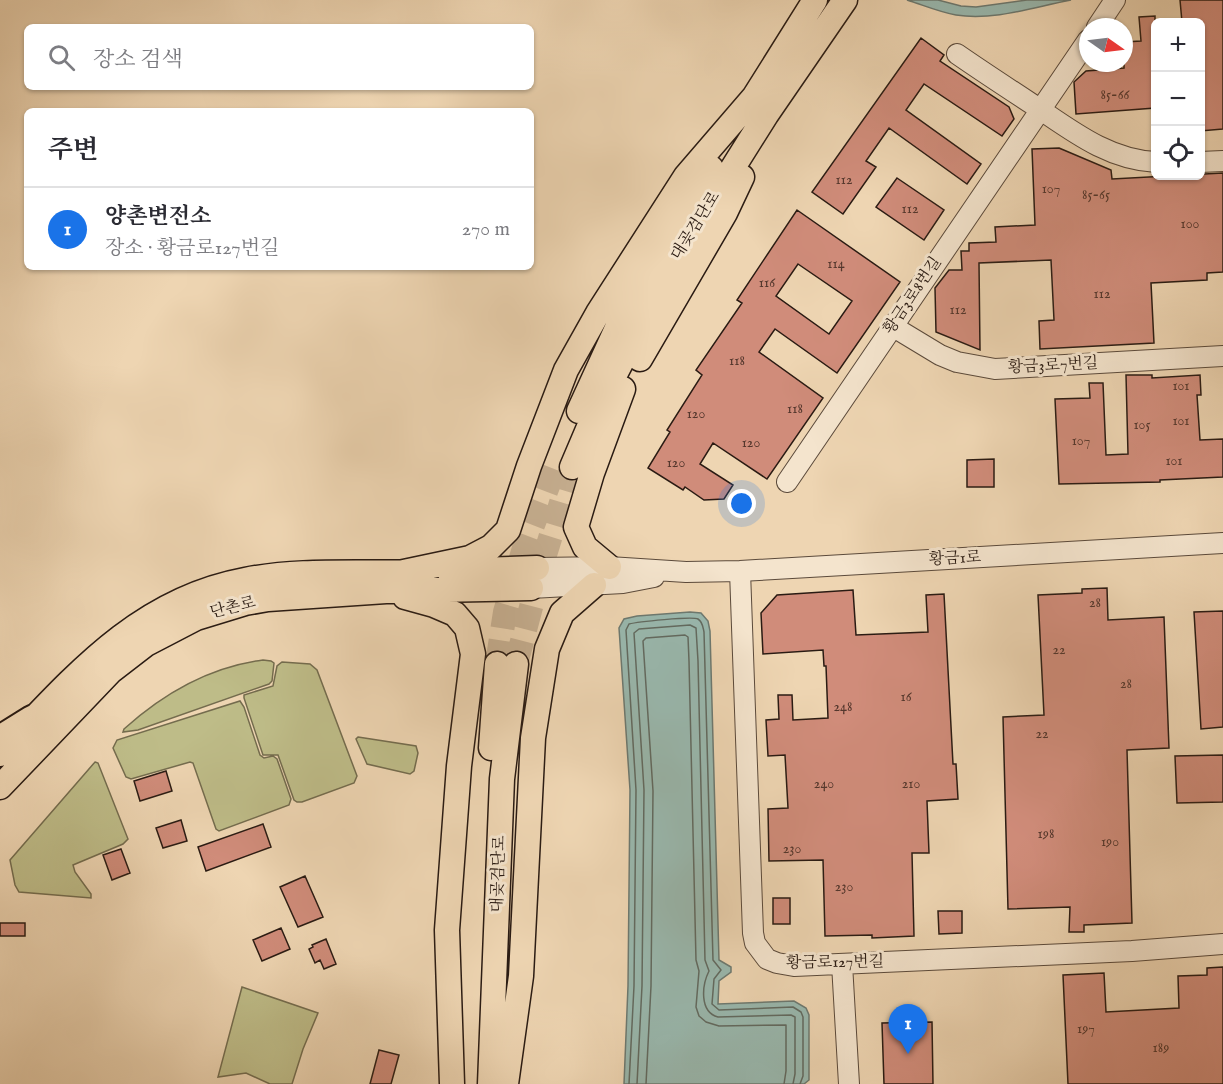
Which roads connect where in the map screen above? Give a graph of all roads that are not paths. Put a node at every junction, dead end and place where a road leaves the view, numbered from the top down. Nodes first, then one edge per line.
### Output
1 (815, 0) edge
2 (845, 0) edge
3 (1115, 0) edge
4 (1103, 18) edge
5 (1079, 53) edge
6 (957, 54) dead end
7 (766, 98) junction
8 (1040, 110) junction
9 (1223, 161) edge
10 (1151, 162) edge
11 (1205, 162) edge
12 (892, 326) junction
13 (1223, 356) edge
14 (565, 465) tunnel mouth
15 (787, 482) dead end
16 (1223, 543) edge
17 (740, 571) junction
18 (602, 576) junction
19 (534, 578) joint
20 (392, 582) junction
21 (32, 720) junction
22 (0, 740) edge
23 (0, 754) edge
24 (0, 787) edge
25 (1223, 944) edge
26 (842, 964) junction
27 (452, 1084) edge
28 (474, 1084) edge
29 (490, 1084) edge
30 (506, 1084) edge
31 (849, 1084) edge

1 - 7 main road, 대곶검단로
2 - 7 main road, 대곶검단로
3 - 4 street
5 - 8 street, 황금3로8번길
6 - 8 street
7 - 14 main road, 대곶검단로
7 - 18 main road
7 - 20 main road
8 - 10 street
8 - 12 street, 황금3로8번길
9 - 11 street
12 - 13 street, 황금3로7번길
12 - 15 street, 황금3로8번길
16 - 17 street, 황금1로
17 - 18 street, 황금1로
17 - 26 street, 황금로127번길
18 - 19 street, 황금1로
18 - 30 main road
19 - 20 main road, 단촌로
20 - 21 main road, 단촌로
20 - 24 main road, 단촌로
20 - 27 main road
21 - 22 highway
21 - 23 main road, 단촌로
25 - 26 street, 황금로127번길
26 - 31 street
28 - 29 main road, 대곶검단로

